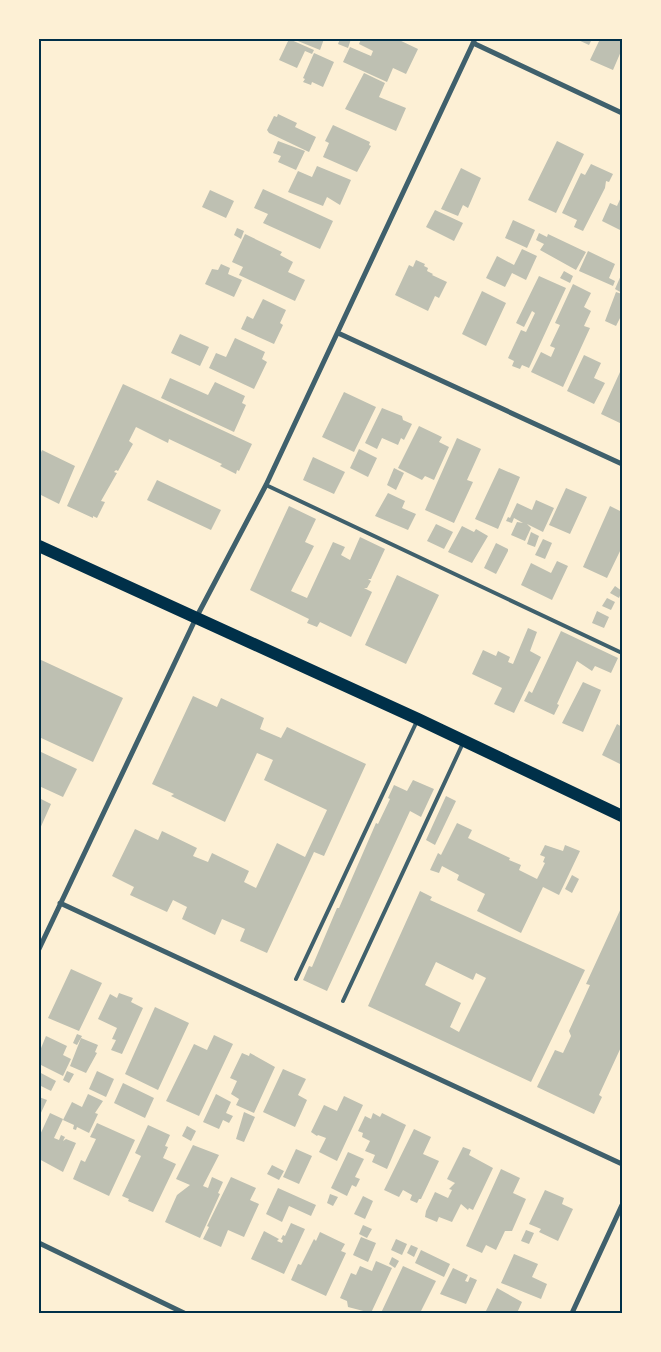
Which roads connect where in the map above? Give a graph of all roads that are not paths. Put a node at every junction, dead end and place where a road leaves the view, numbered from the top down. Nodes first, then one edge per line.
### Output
1 (474, 41) edge
2 (622, 113) edge
3 (338, 333) junction
4 (622, 464) edge
5 (266, 485) junction
6 (39, 546) edge
7 (196, 618) junction
8 (622, 653) edge
9 (418, 719) junction
10 (464, 741) junction
11 (622, 816) edge
12 (60, 903) junction
13 (39, 949) edge
14 (296, 979) dead end
15 (343, 1001) dead end
16 (622, 1164) edge
17 (622, 1205) edge
18 (39, 1244) edge
19 (184, 1313) edge
20 (572, 1313) edge

1 - 2 street
1 - 3 street
3 - 4 street
3 - 5 street
5 - 7 street
5 - 8 lane
6 - 7 main road
7 - 9 main road
7 - 12 street
9 - 10 main road
9 - 14 lane
10 - 11 main road
10 - 15 lane
12 - 13 street
12 - 16 street
17 - 20 street
18 - 19 street

